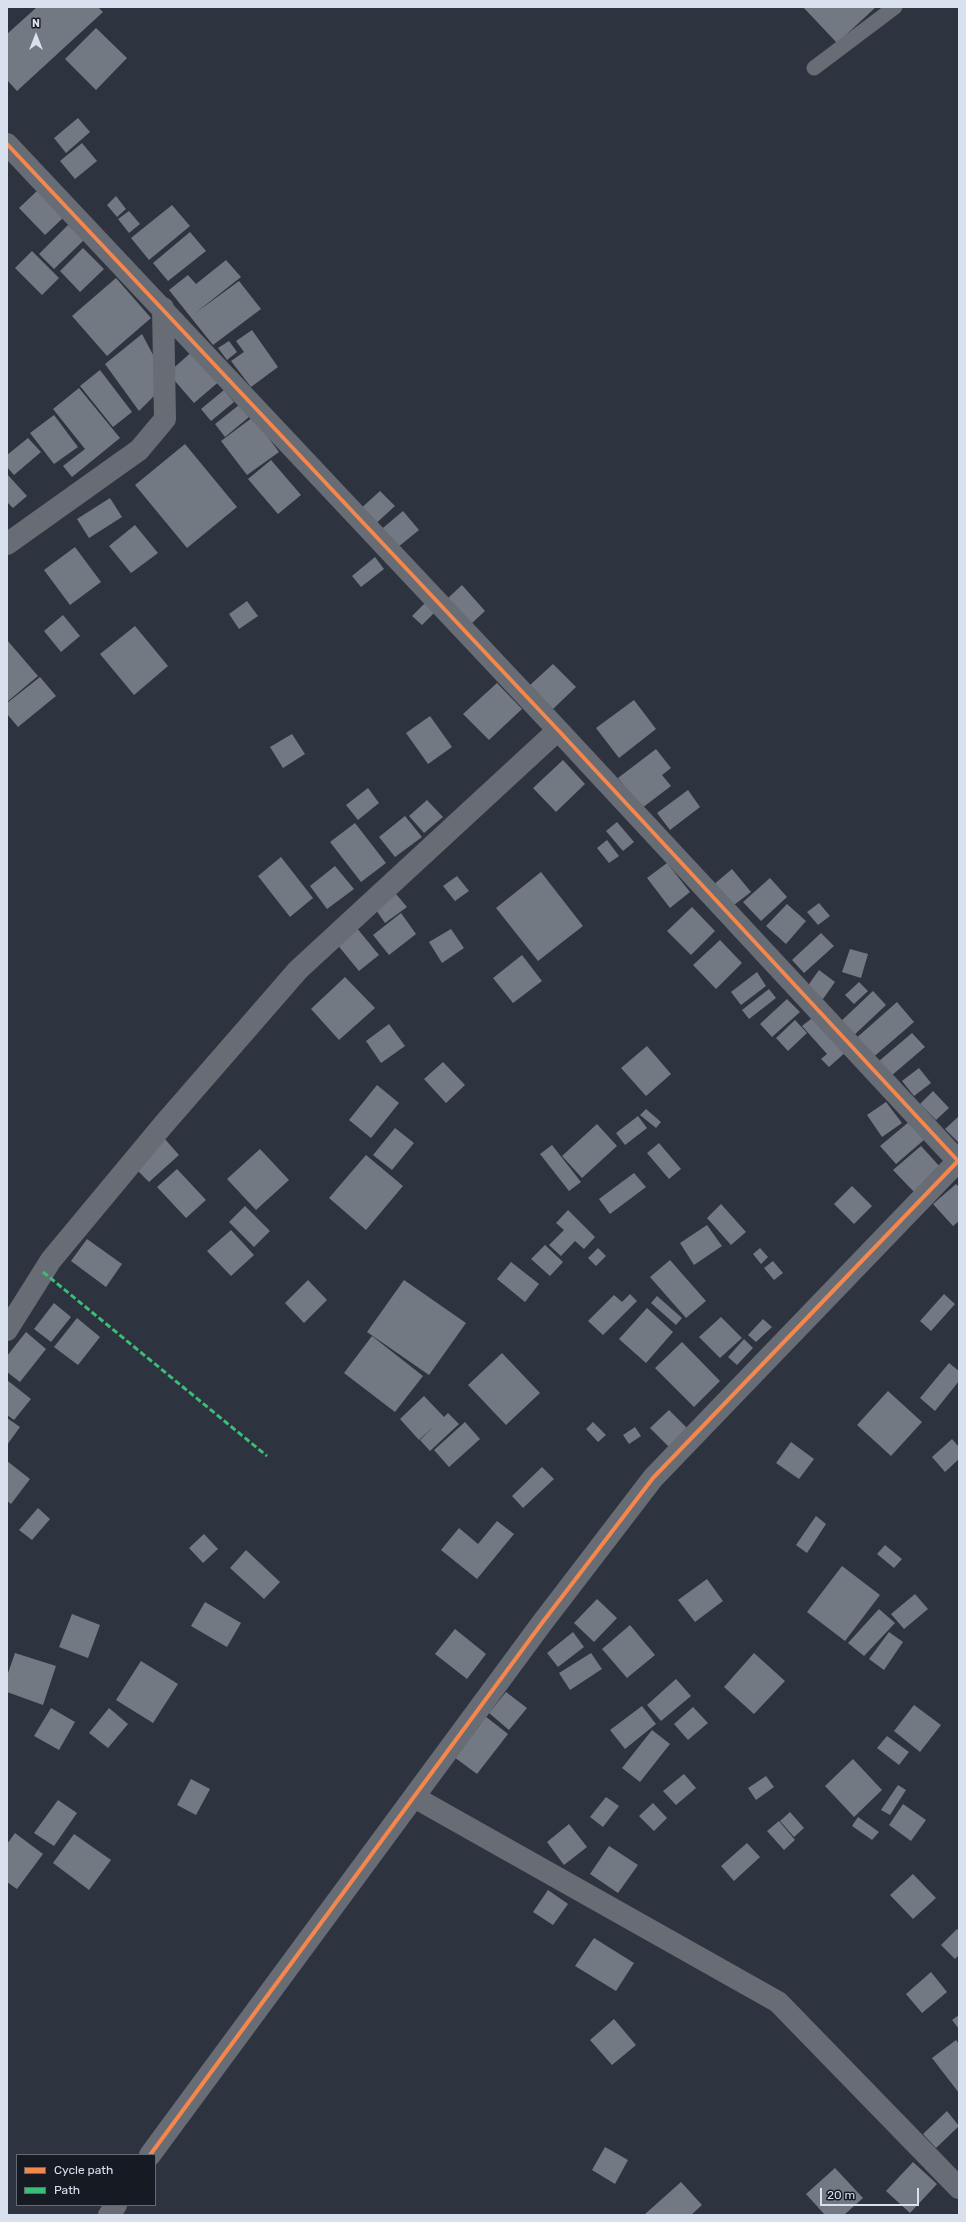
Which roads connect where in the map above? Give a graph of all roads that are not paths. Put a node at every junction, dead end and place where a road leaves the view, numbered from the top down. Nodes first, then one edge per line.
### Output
1 (895, 7) edge
2 (814, 68) dead end
3 (7, 144) edge
4 (163, 308) junction
5 (7, 544) edge
6 (558, 730) junction
7 (958, 1162) edge
8 (7, 1330) edge
9 (414, 1797) junction
10 (151, 2154) edge
11 (959, 2188) edge
12 (115, 2206) edge
13 (109, 2215) edge

1 - 2 lane
3 - 4 street
4 - 5 street
4 - 6 street
6 - 7 street
6 - 8 street
7 - 9 street
9 - 10 street
9 - 11 street
12 - 13 street

